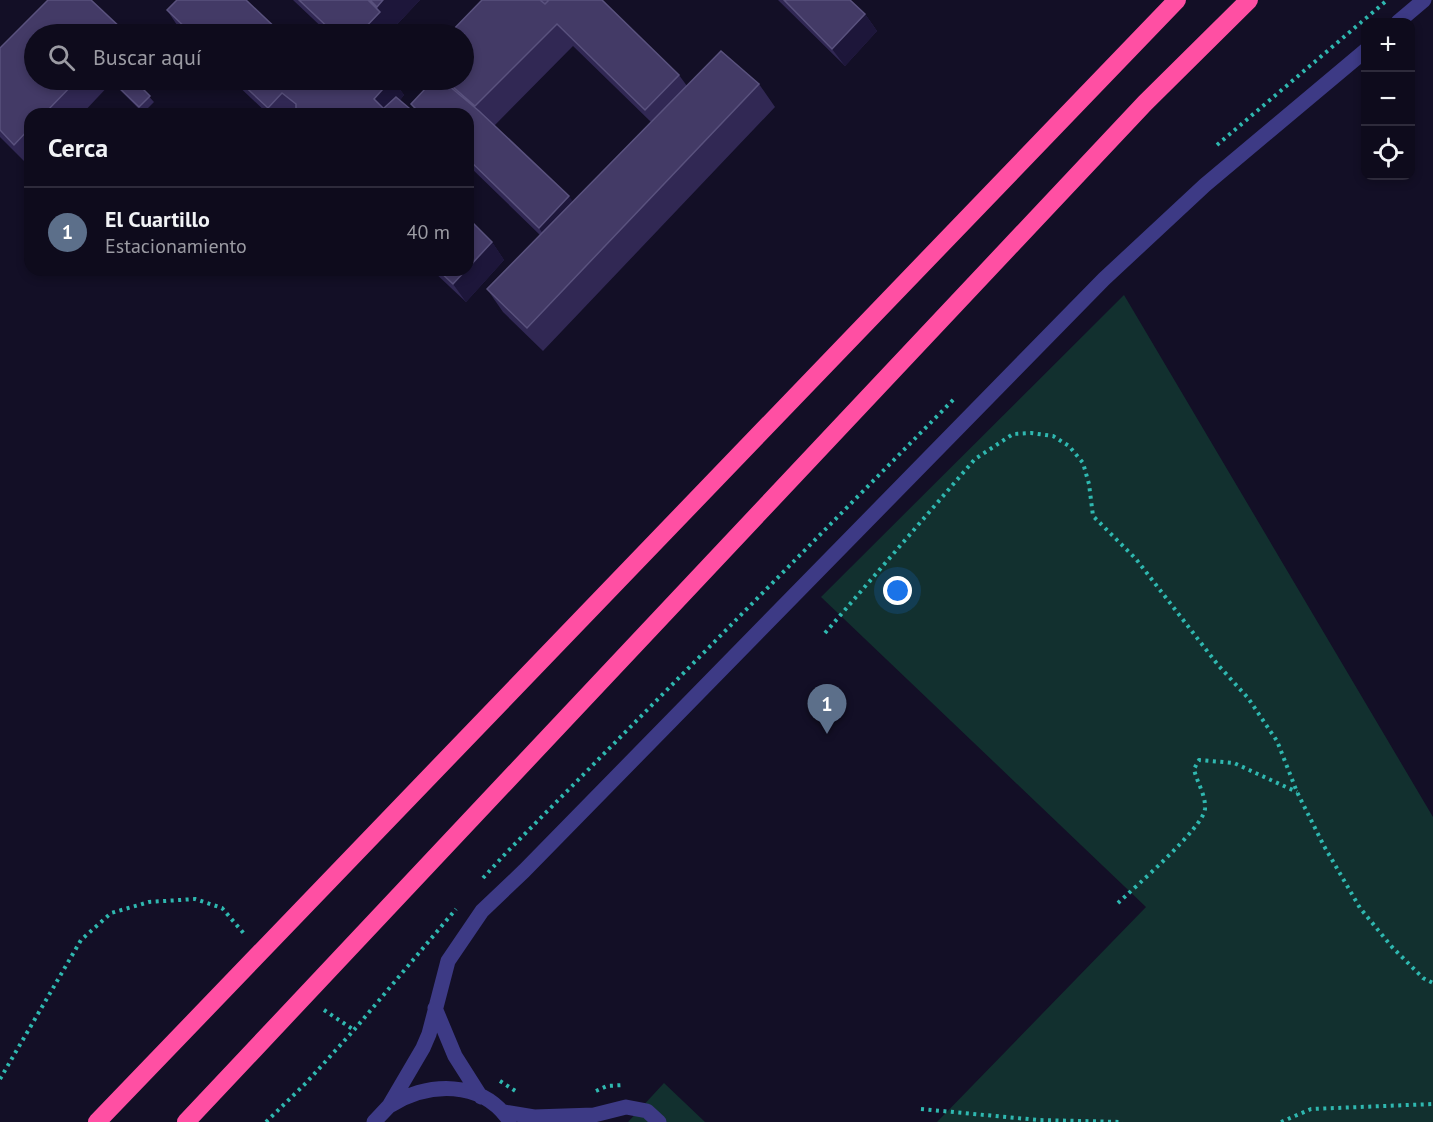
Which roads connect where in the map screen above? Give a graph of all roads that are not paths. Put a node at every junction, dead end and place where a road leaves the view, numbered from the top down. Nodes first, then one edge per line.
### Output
1 (1177, 0) edge
2 (1249, 0) edge
3 (1424, 0) edge
4 (1403, 18) edge
5 (1361, 53) edge
6 (435, 1008) junction
7 (481, 1097) junction
8 (389, 1106) junction
9 (508, 1117) edge
10 (589, 1118) edge
11 (97, 1122) edge
12 (186, 1122) edge
13 (374, 1122) edge
14 (659, 1122) edge

1 - 11 highway
2 - 12 highway
3 - 4 street
5 - 6 street
6 - 7 street
6 - 8 street
7 - 8 street
7 - 9 street
8 - 13 street
9 - 10 street
10 - 14 street

